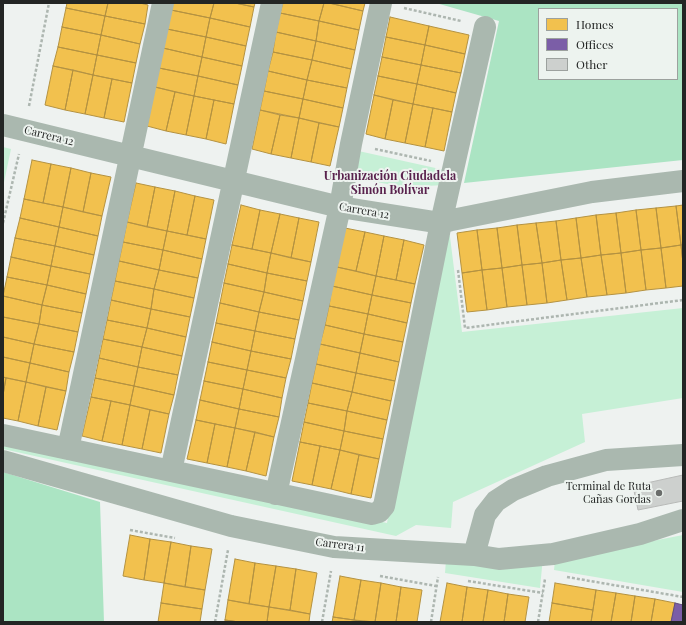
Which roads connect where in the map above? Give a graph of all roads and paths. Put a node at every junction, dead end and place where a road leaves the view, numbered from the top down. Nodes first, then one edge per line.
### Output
1 (162, 3) edge
2 (272, 3) edge
3 (389, 5) edge
4 (486, 27) joint
5 (3, 125) edge
6 (351, 144) junction
7 (129, 156) junction
8 (454, 166) junction
9 (233, 181) junction
10 (683, 181) edge
11 (340, 207) junction
12 (441, 223) junction
13 (458, 266) dead end
14 (683, 300) edge
15 (3, 436) edge
16 (68, 449) junction
17 (683, 455) edge
18 (3, 461) edge
19 (170, 471) junction
20 (276, 494) junction
21 (683, 520) edge
22 (231, 526) junction
23 (334, 547) junction
24 (474, 555) junction
25 (549, 564) junction
26 (445, 578) dead end
27 (460, 580) dead end
28 (543, 593) junction
29 (683, 596) edge
30 (215, 622) edge
31 (322, 622) edge
32 (431, 622) edge
33 (538, 622) edge

1 - 7 street
2 - 9 street
3 - 4 path
3 - 6 street
4 - 8 street
5 - 7 street, Carrera 12
6 - 8 path
6 - 11 street
7 - 9 street, Carrera 12
7 - 16 street
8 - 12 street
9 - 11 street, Carrera 12
9 - 19 street
10 - 12 street, Carrera 12
11 - 12 street, Carrera 12
11 - 20 street
12 - 20 street
13 - 14 path
15 - 16 street
16 - 19 street
17 - 24 street
18 - 22 street, Carrera 11
19 - 20 street
21 - 25 street, Carrera 11
22 - 23 street, Carrera 11
22 - 30 path
23 - 24 street, Carrera 11
23 - 31 path
24 - 25 street, Carrera 11
25 - 28 path
25 - 29 path
26 - 32 path
27 - 28 path
28 - 33 path

